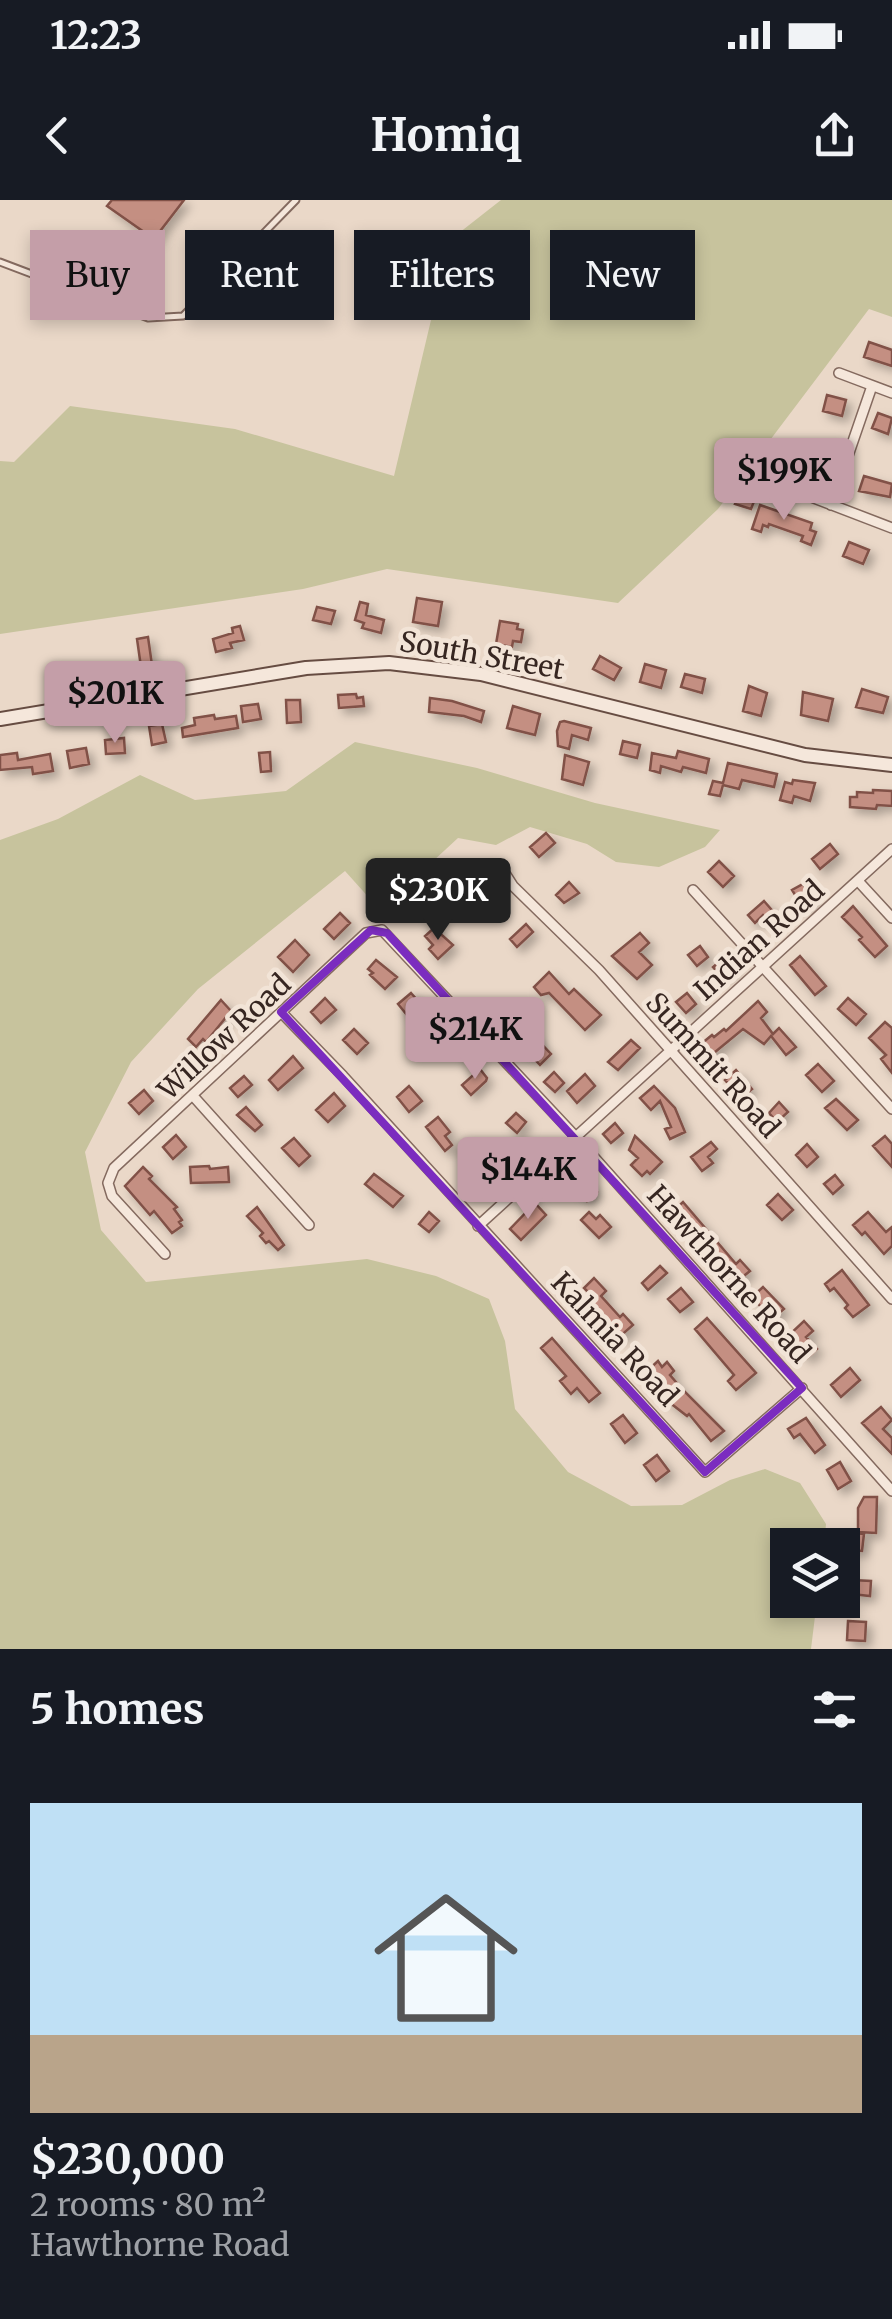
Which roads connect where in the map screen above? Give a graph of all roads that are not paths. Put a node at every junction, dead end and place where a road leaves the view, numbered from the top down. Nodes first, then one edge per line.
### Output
1 (296, 200) edge
2 (0, 262) edge
3 (839, 373) dead end
4 (872, 386) junction
5 (892, 393) edge
6 (754, 476) dead end
7 (831, 506) junction
8 (892, 528) edge
9 (0, 719) edge
10 (892, 765) edge
11 (892, 849) edge
12 (499, 864) dead end
13 (859, 882) junction
14 (693, 890) dead end
15 (892, 918) edge
16 (376, 929) joint
17 (764, 966) junction
18 (281, 1012) junction
19 (670, 1051) junction
20 (194, 1097) junction
21 (892, 1110) edge
22 (575, 1136) junction
23 (309, 1225) dead end
24 (478, 1226) junction
25 (165, 1254) dead end
26 (892, 1299) edge
27 (802, 1388) junction
28 (892, 1490) edge

1 - 2 lane
3 - 4 street
4 - 5 street
4 - 7 street
6 - 7 street
7 - 8 street
9 - 10 main road, South Street
11 - 13 street, Indian Road
12 - 19 street, Summit Road
13 - 15 street
13 - 17 street, Indian Road
14 - 17 street
16 - 18 street, Willow Road
16 - 22 street, Hawthorne Road
17 - 19 street, Indian Road
17 - 21 street
18 - 20 street, Willow Road
18 - 24 street, Kalmia Road
19 - 22 street, Indian Road
19 - 26 street, Summit Road
20 - 23 street
20 - 25 street, Willow Road
22 - 24 street, Indian Road
22 - 27 street, Hawthorne Road
24 - 27 street, Kalmia Road
27 - 28 street, Hawthorne Road

